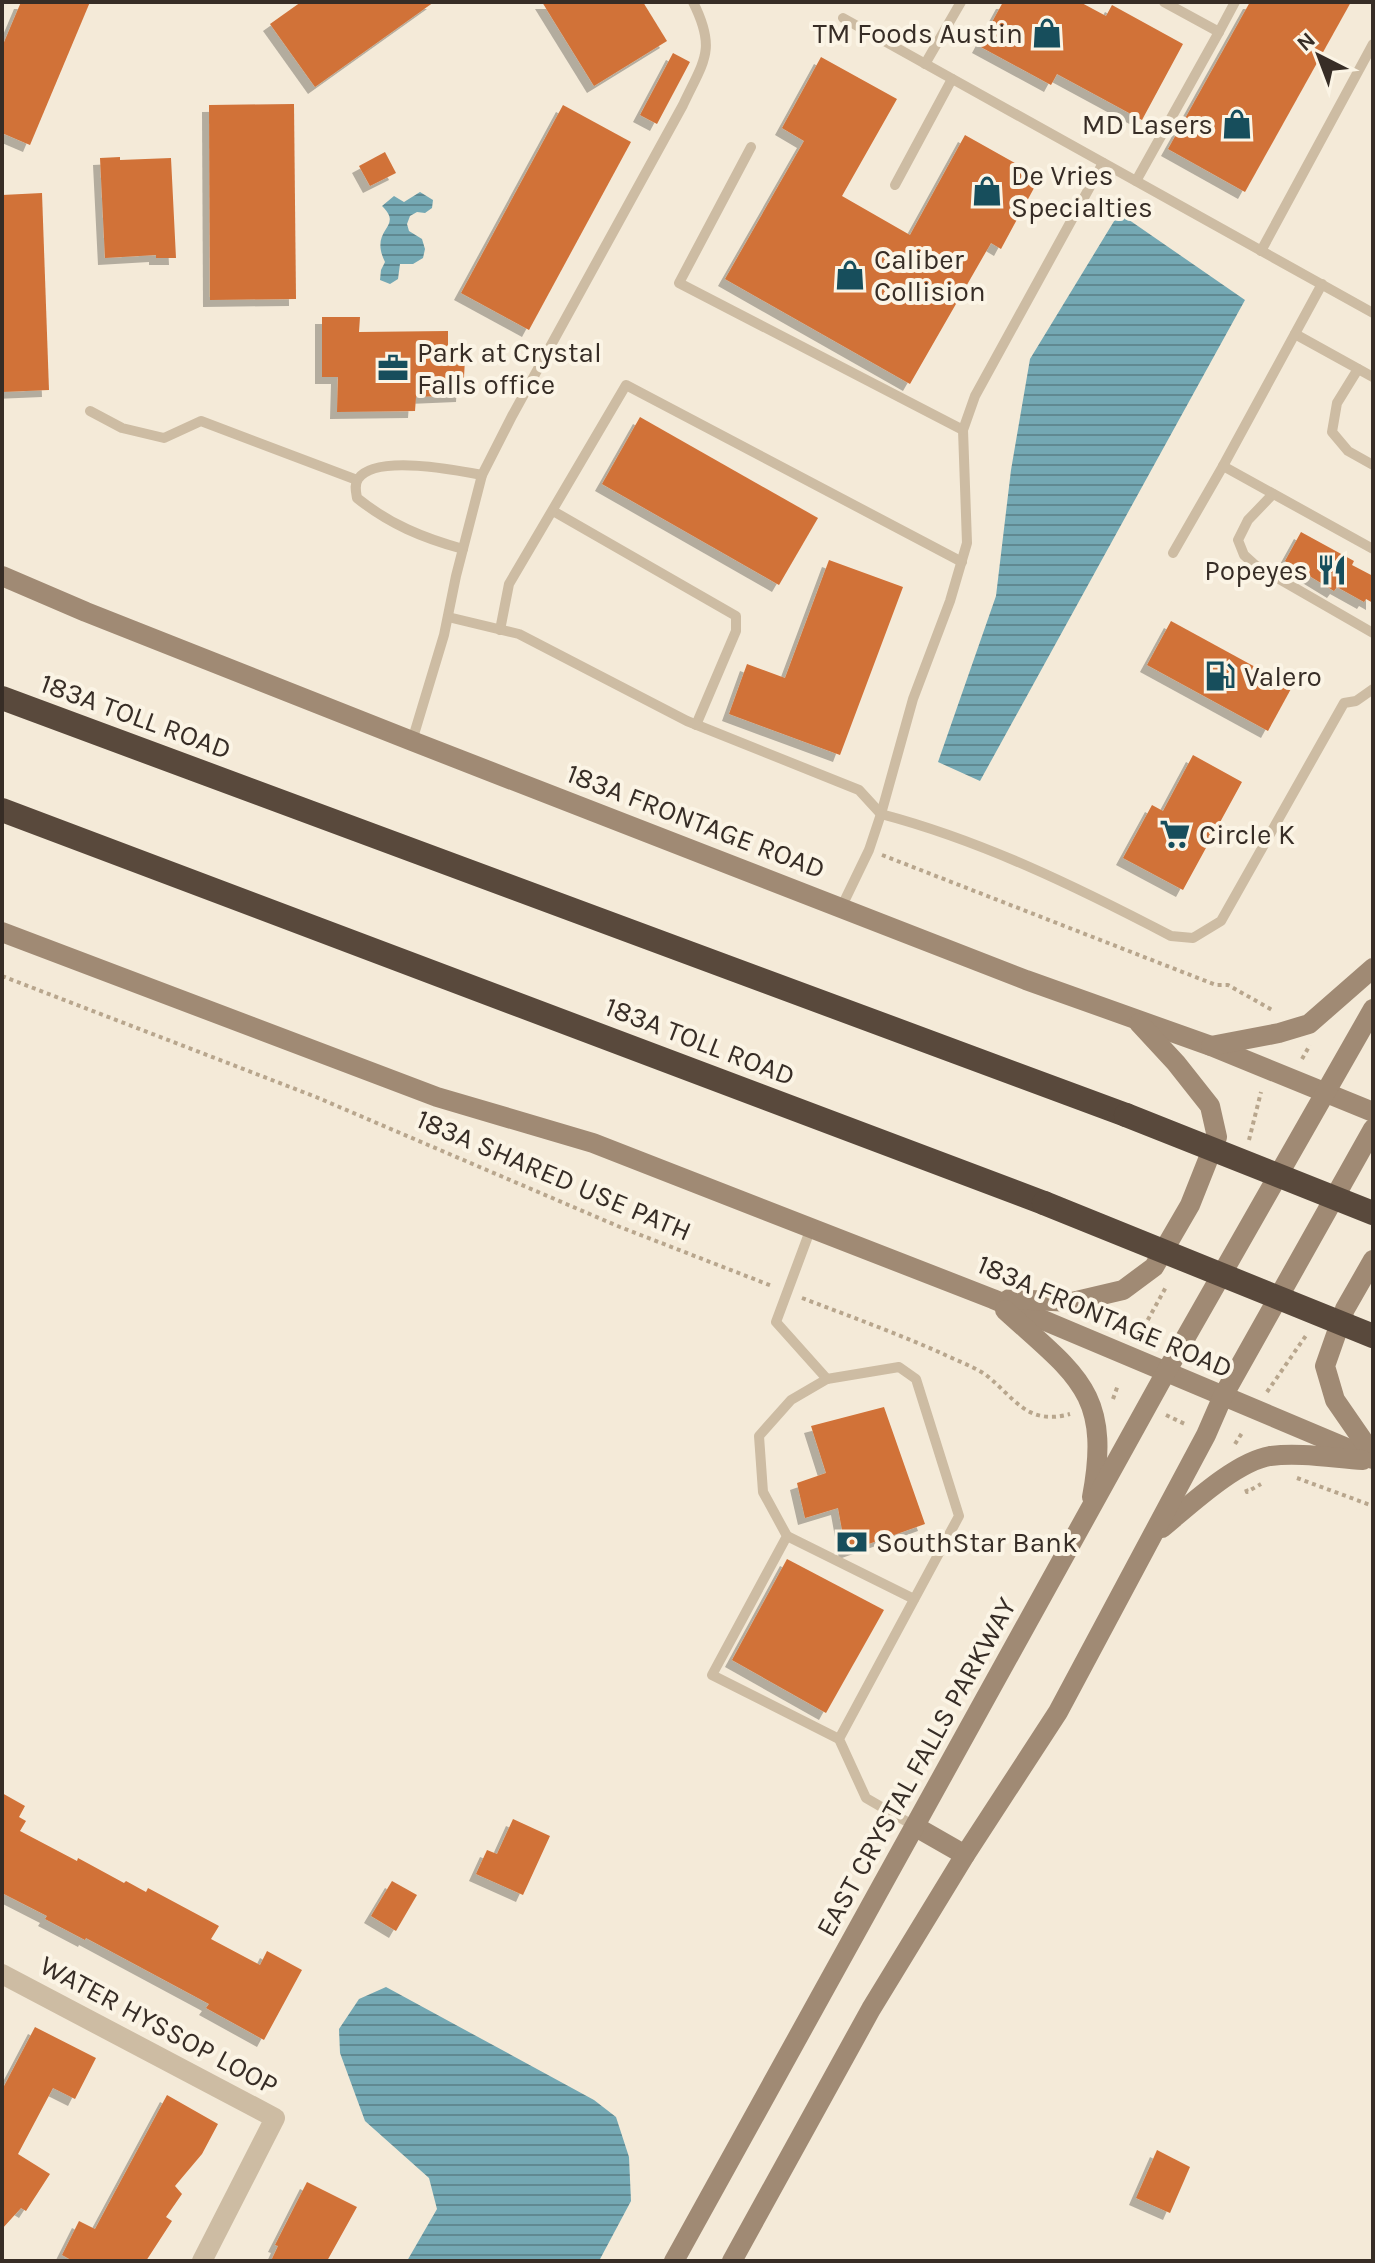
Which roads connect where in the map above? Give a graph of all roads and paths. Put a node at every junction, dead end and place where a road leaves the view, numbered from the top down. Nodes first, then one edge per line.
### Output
1 (693, 2) edge
2 (961, 2) edge
3 (1164, 2) edge
4 (1235, 2) edge
5 (843, 18) dead end
6 (1219, 32) junction
7 (1373, 44) edge
8 (925, 64) junction
9 (952, 79) junction
10 (751, 147) dead end
11 (1103, 163) junction
12 (1136, 181) junction
13 (895, 185) dead end
14 (1261, 251) junction
15 (1322, 284) junction
16 (1373, 313) edge
17 (1295, 334) junction
18 (1358, 369) junction
19 (1373, 377) edge
20 (90, 411) dead end
21 (963, 430) junction
22 (1373, 465) edge
23 (1223, 466) junction
24 (482, 475) junction
25 (357, 480) junction
26 (1273, 494) junction
27 (553, 511) junction
28 (463, 549) junction
29 (1373, 549) edge
30 (1173, 553) dead end
31 (962, 562) junction
32 (2, 576) edge
33 (448, 617) junction
34 (500, 630) junction
35 (1373, 633) edge
36 (1373, 689) edge
37 (2, 698) edge
38 (696, 725) junction
39 (412, 741) junction
40 (2, 810) edge
41 (881, 814) junction
42 (869, 850) junction
43 (841, 908) junction
44 (2, 932) edge
45 (1373, 968) edge
46 (2, 976) edge
47 (1373, 1009) edge
48 (1278, 1013) dead end
49 (1135, 1019) junction
50 (1211, 1046) junction
51 (1326, 1093) junction
52 (1373, 1112) edge
53 (1373, 1129) edge
54 (1373, 1213) edge
55 (811, 1228) junction
56 (1373, 1260) edge
57 (786, 1291) junction
58 (993, 1299) junction
59 (1373, 1336) edge
60 (1166, 1372) junction
61 (827, 1379) junction
62 (1118, 1385) dead end
63 (1223, 1396) junction
64 (1113, 1399) junction
65 (1122, 1401) dead end
66 (1105, 1403) dead end
67 (1080, 1412) dead end
68 (1164, 1414) dead end
69 (1180, 1422) dead end
70 (1242, 1433) dead end
71 (1232, 1450) dead end
72 (1373, 1458) edge
73 (1295, 1477) dead end
74 (1244, 1481) dead end
75 (1265, 1482) dead end
76 (1373, 1506) edge
77 (1088, 1515) junction
78 (787, 1536) junction
79 (1153, 1536) junction
80 (914, 1599) junction
81 (839, 1739) junction
82 (916, 1827) junction
83 (965, 1855) junction
84 (2, 1974) edge
85 (202, 2261) edge
86 (674, 2261) edge
87 (732, 2261) edge

1 - 24 lane
2 - 8 lane
3 - 6 lane
4 - 6 lane
5 - 8 lane
6 - 12 lane
7 - 14 lane
8 - 9 lane
9 - 11 lane
9 - 13 lane
10 - 21 lane
11 - 12 lane
11 - 21 lane
12 - 14 lane
14 - 15 lane
15 - 16 lane
15 - 17 lane
17 - 18 lane
17 - 23 lane
18 - 19 lane
18 - 22 lane
20 - 25 lane
21 - 31 lane
23 - 26 lane
23 - 30 lane
24 - 25 lane
24 - 28 lane
25 - 28 lane
26 - 29 lane
26 - 35 lane
27 - 31 lane
27 - 34 lane
27 - 38 lane
28 - 33 lane
31 - 41 lane
32 - 39 main road, 183A FRONTAGE ROAD
33 - 34 lane
33 - 39 lane
34 - 38 lane
36 - 41 lane
37 - 54 highway, 183A TOLL ROAD, bridge
38 - 41 lane
39 - 43 main road, 183A FRONTAGE ROAD
40 - 59 highway, 183A TOLL ROAD, bridge
41 - 42 lane
42 - 43 lane
42 - 48 path
43 - 49 main road, 183A FRONTAGE ROAD
44 - 55 main road, 183A FRONTAGE ROAD
45 - 50 main road
46 - 57 path, 183A SHARED USE PATH
47 - 51 main road, EAST CRYSTAL FALLS PARKWAY
49 - 50 main road, 183A FRONTAGE ROAD
49 - 58 main road
50 - 51 main road, 183A FRONTAGE ROAD
51 - 52 main road, 183A FRONTAGE ROAD
51 - 60 main road, EAST CRYSTAL FALLS PARKWAY
53 - 63 main road
55 - 57 lane
55 - 58 main road, 183A FRONTAGE ROAD
56 - 72 main road
57 - 61 lane
57 - 67 path, 183A SHARED USE PATH
58 - 60 main road, 183A FRONTAGE ROAD
58 - 77 main road
60 - 63 main road, 183A FRONTAGE ROAD
60 - 77 main road, EAST CRYSTAL FALLS PARKWAY
61 - 78 lane
61 - 80 lane
62 - 64 path
63 - 72 main road, 183A FRONTAGE ROAD
63 - 79 main road
64 - 65 path
64 - 66 path
68 - 69 path
70 - 71 path
72 - 79 main road
73 - 76 path
74 - 75 path
77 - 82 main road, EAST CRYSTAL FALLS PARKWAY
78 - 80 lane
78 - 81 lane
79 - 83 main road
80 - 81 lane
81 - 82 lane
82 - 83 main road
82 - 86 main road, EAST CRYSTAL FALLS PARKWAY
83 - 87 main road
84 - 85 street, WATER HYSSOP LOOP

